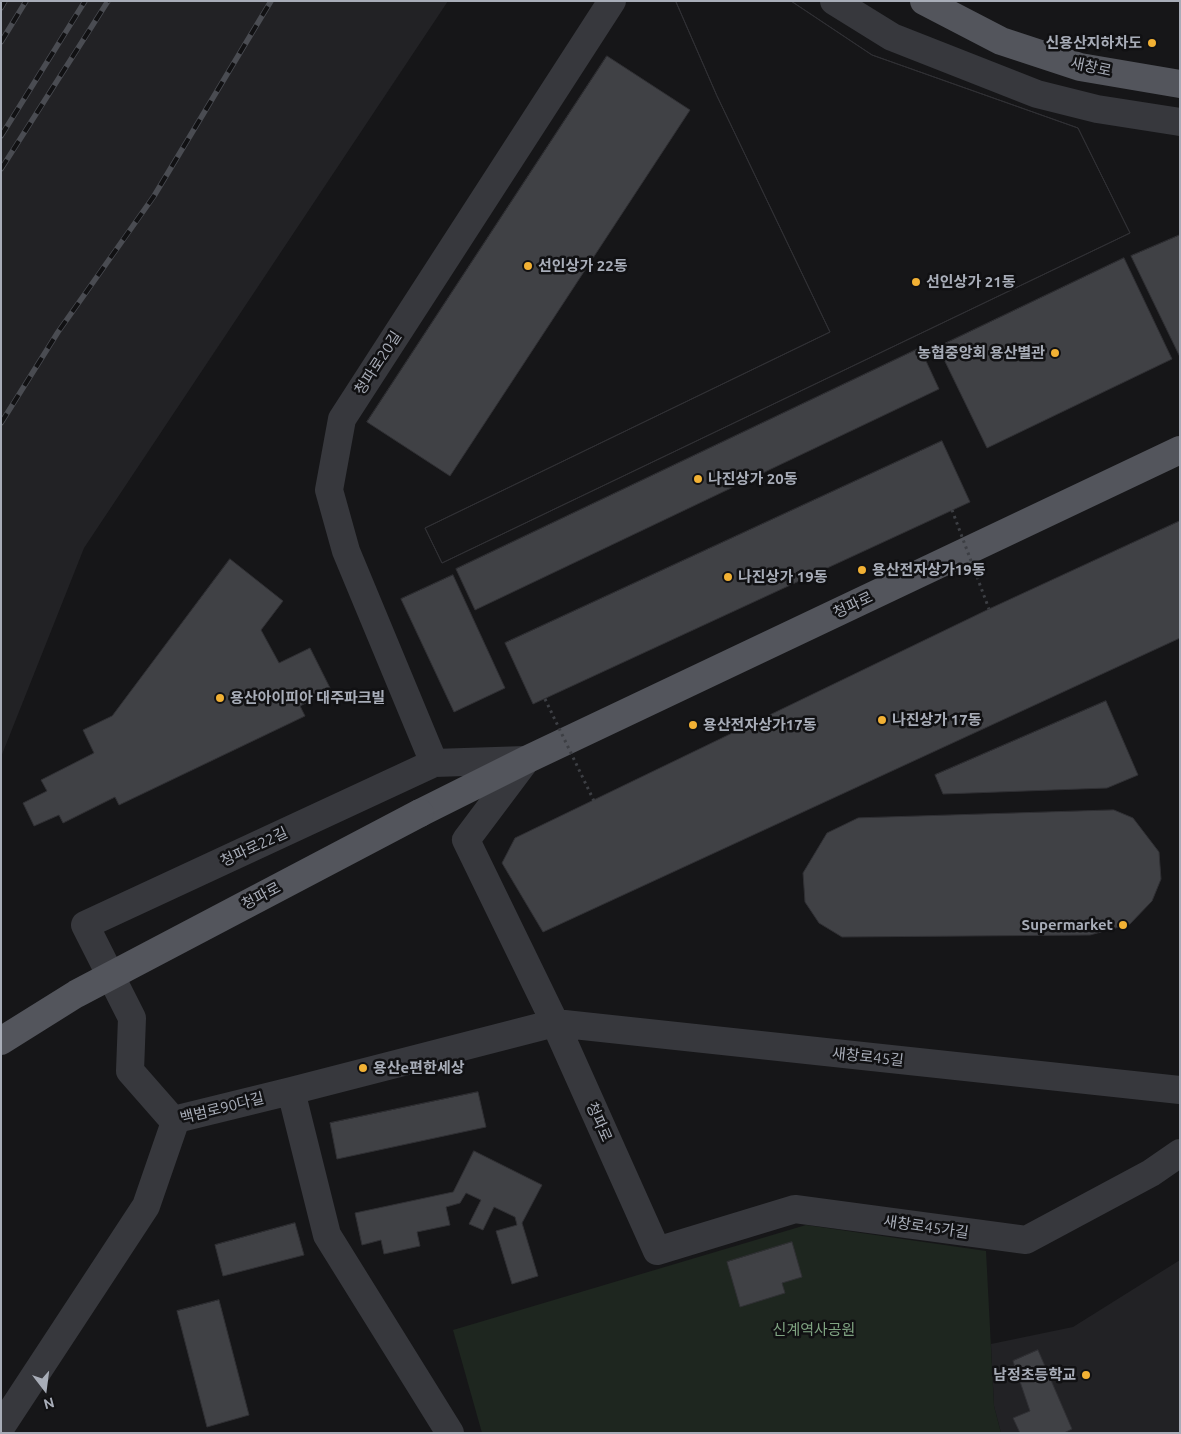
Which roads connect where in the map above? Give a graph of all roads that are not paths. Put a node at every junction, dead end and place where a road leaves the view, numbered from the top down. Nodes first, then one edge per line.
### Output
1 (612, 1) edge
2 (834, 1) edge
3 (924, 1) edge
4 (1180, 84) edge
5 (1180, 122) edge
6 (1180, 450) edge
7 (526, 760) junction
8 (434, 763) junction
9 (555, 1023) junction
10 (1, 1041) edge
11 (1180, 1090) edge
12 (291, 1091) junction
13 (173, 1120) junction
14 (1180, 1153) edge
15 (657, 1251) joint
16 (1, 1427) edge
17 (450, 1433) edge

1 - 8 street, 청파로20길
2 - 5 street
3 - 4 main road, 새창로
6 - 7 main road, 청파로
7 - 8 street, 청파로22길
7 - 9 street, 청파로
7 - 10 main road, 청파로, bridge
8 - 13 street, 청파로22길
9 - 11 street, 새창로45길
9 - 12 street, 백범로90다길
9 - 15 street, 청파로
12 - 13 street, 백범로90다길
12 - 17 street
13 - 16 street, 백범로90다길
14 - 15 street, 새창로45가길

